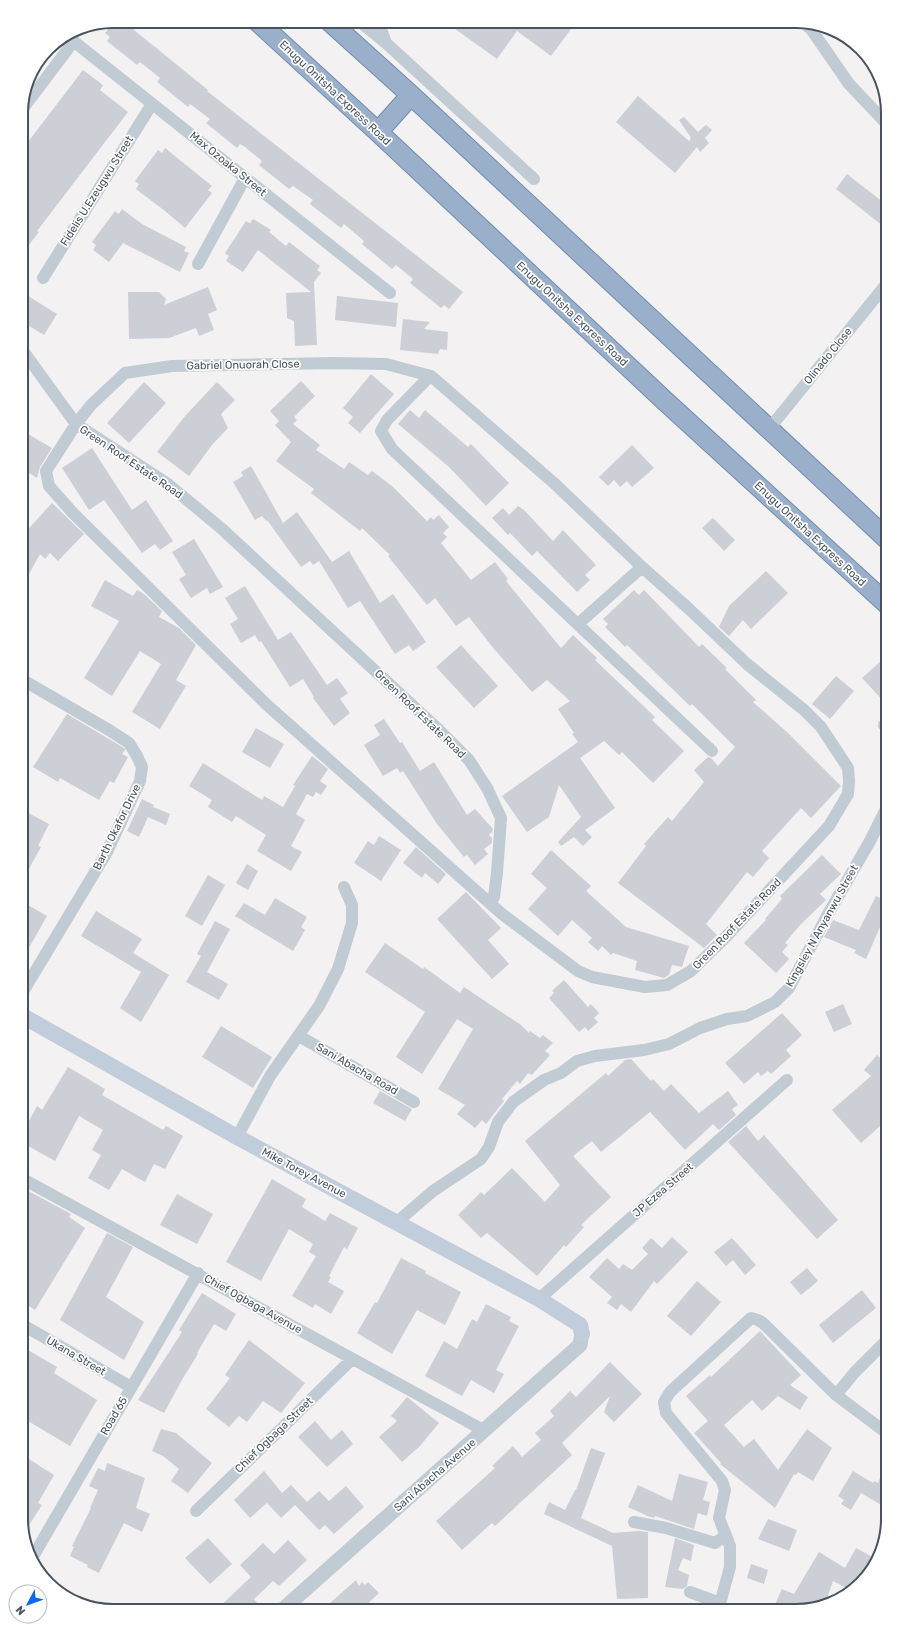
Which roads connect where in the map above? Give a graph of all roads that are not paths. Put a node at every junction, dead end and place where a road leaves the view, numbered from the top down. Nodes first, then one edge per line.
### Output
1 (265, 28) edge
2 (337, 28) edge
3 (367, 28) edge
4 (380, 28) edge
5 (811, 30) edge
6 (72, 39) edge
7 (68, 41) edge
8 (386, 44) junction
9 (411, 95) junction
10 (30, 98) edge
11 (152, 104) junction
12 (881, 118) edge
13 (378, 132) junction
14 (245, 178) junction
15 (534, 179) dead end
16 (198, 264) dead end
17 (43, 278) dead end
18 (881, 291) edge
19 (390, 293) dead end
20 (28, 358) edge
21 (430, 376) junction
22 (76, 424) junction
23 (768, 429) junction
24 (881, 534) edge
25 (642, 568) junction
26 (881, 599) edge
27 (578, 624) junction
28 (28, 683) edge
29 (712, 751) dead end
30 (881, 819) edge
31 (344, 887) dead end
32 (491, 904) junction
33 (28, 983) edge
34 (28, 1019) edge
35 (299, 1036) junction
36 (787, 1080) dead end
37 (414, 1102) dead end
38 (237, 1137) junction
39 (28, 1182) edge
40 (397, 1222) junction
41 (198, 1273) junction
42 (539, 1299) junction
43 (28, 1328) edge
44 (582, 1334) joint
45 (881, 1346) edge
46 (352, 1359) junction
47 (131, 1387) junction
48 (836, 1395) junction
49 (881, 1429) edge
50 (485, 1431) junction
51 (196, 1511) dead end
52 (634, 1522) dead end
53 (726, 1535) junction
54 (35, 1552) edge
55 (690, 1592) dead end
56 (289, 1604) edge
57 (713, 1604) edge
58 (722, 1604) edge

1 - 13 highway, Enugu Onitsha Express Road
2 - 9 highway
3 - 8 street
4 - 8 street
5 - 12 street
6 - 11 street, Max Ozoaka Street
7 - 10 street
8 - 15 street
9 - 13 highway
9 - 23 highway
11 - 14 street, Max Ozoaka Street
11 - 17 street, Fidelis U.Ezeugwu Street
13 - 26 highway, Enugu Onitsha Express Road
14 - 16 street
14 - 19 street, Max Ozoaka Street
18 - 23 street, Olinado Close
20 - 22 street
21 - 22 street, Gabriel Onuorah Close
21 - 25 street, Green Roof Estate Road
21 - 27 street
22 - 32 street, Green Roof Estate Road
22 - 32 street, Gabriel Onuorah Close
23 - 24 highway
25 - 27 street
25 - 32 street, Green Roof Estate Road
27 - 29 street
28 - 33 street, Barth Okafor Drive
30 - 40 street, Kingsley N Anyanwu Street
31 - 35 street
34 - 38 main road, Mike Torey Avenue
35 - 37 street, Sani Abacha Road
35 - 38 street
36 - 42 street, JP Ezea Street
38 - 40 main road, Mike Torey Avenue
39 - 41 street, Chief Ogbaga Avenue
40 - 42 main road, Mike Torey Avenue
41 - 46 street, Chief Ogbaga Avenue
41 - 47 street, Road 65
42 - 44 main road, Mike Torey Avenue
43 - 47 street, Ukana Street
44 - 50 street, Sani Abacha Avenue
45 - 48 street
46 - 50 street, Chief Ogbaga Avenue
46 - 51 street, Chief Ogbaga Street
47 - 54 street, Road 65
48 - 49 street
48 - 53 street
50 - 56 street, Sani Abacha Avenue
52 - 53 street
53 - 58 street
55 - 57 street

